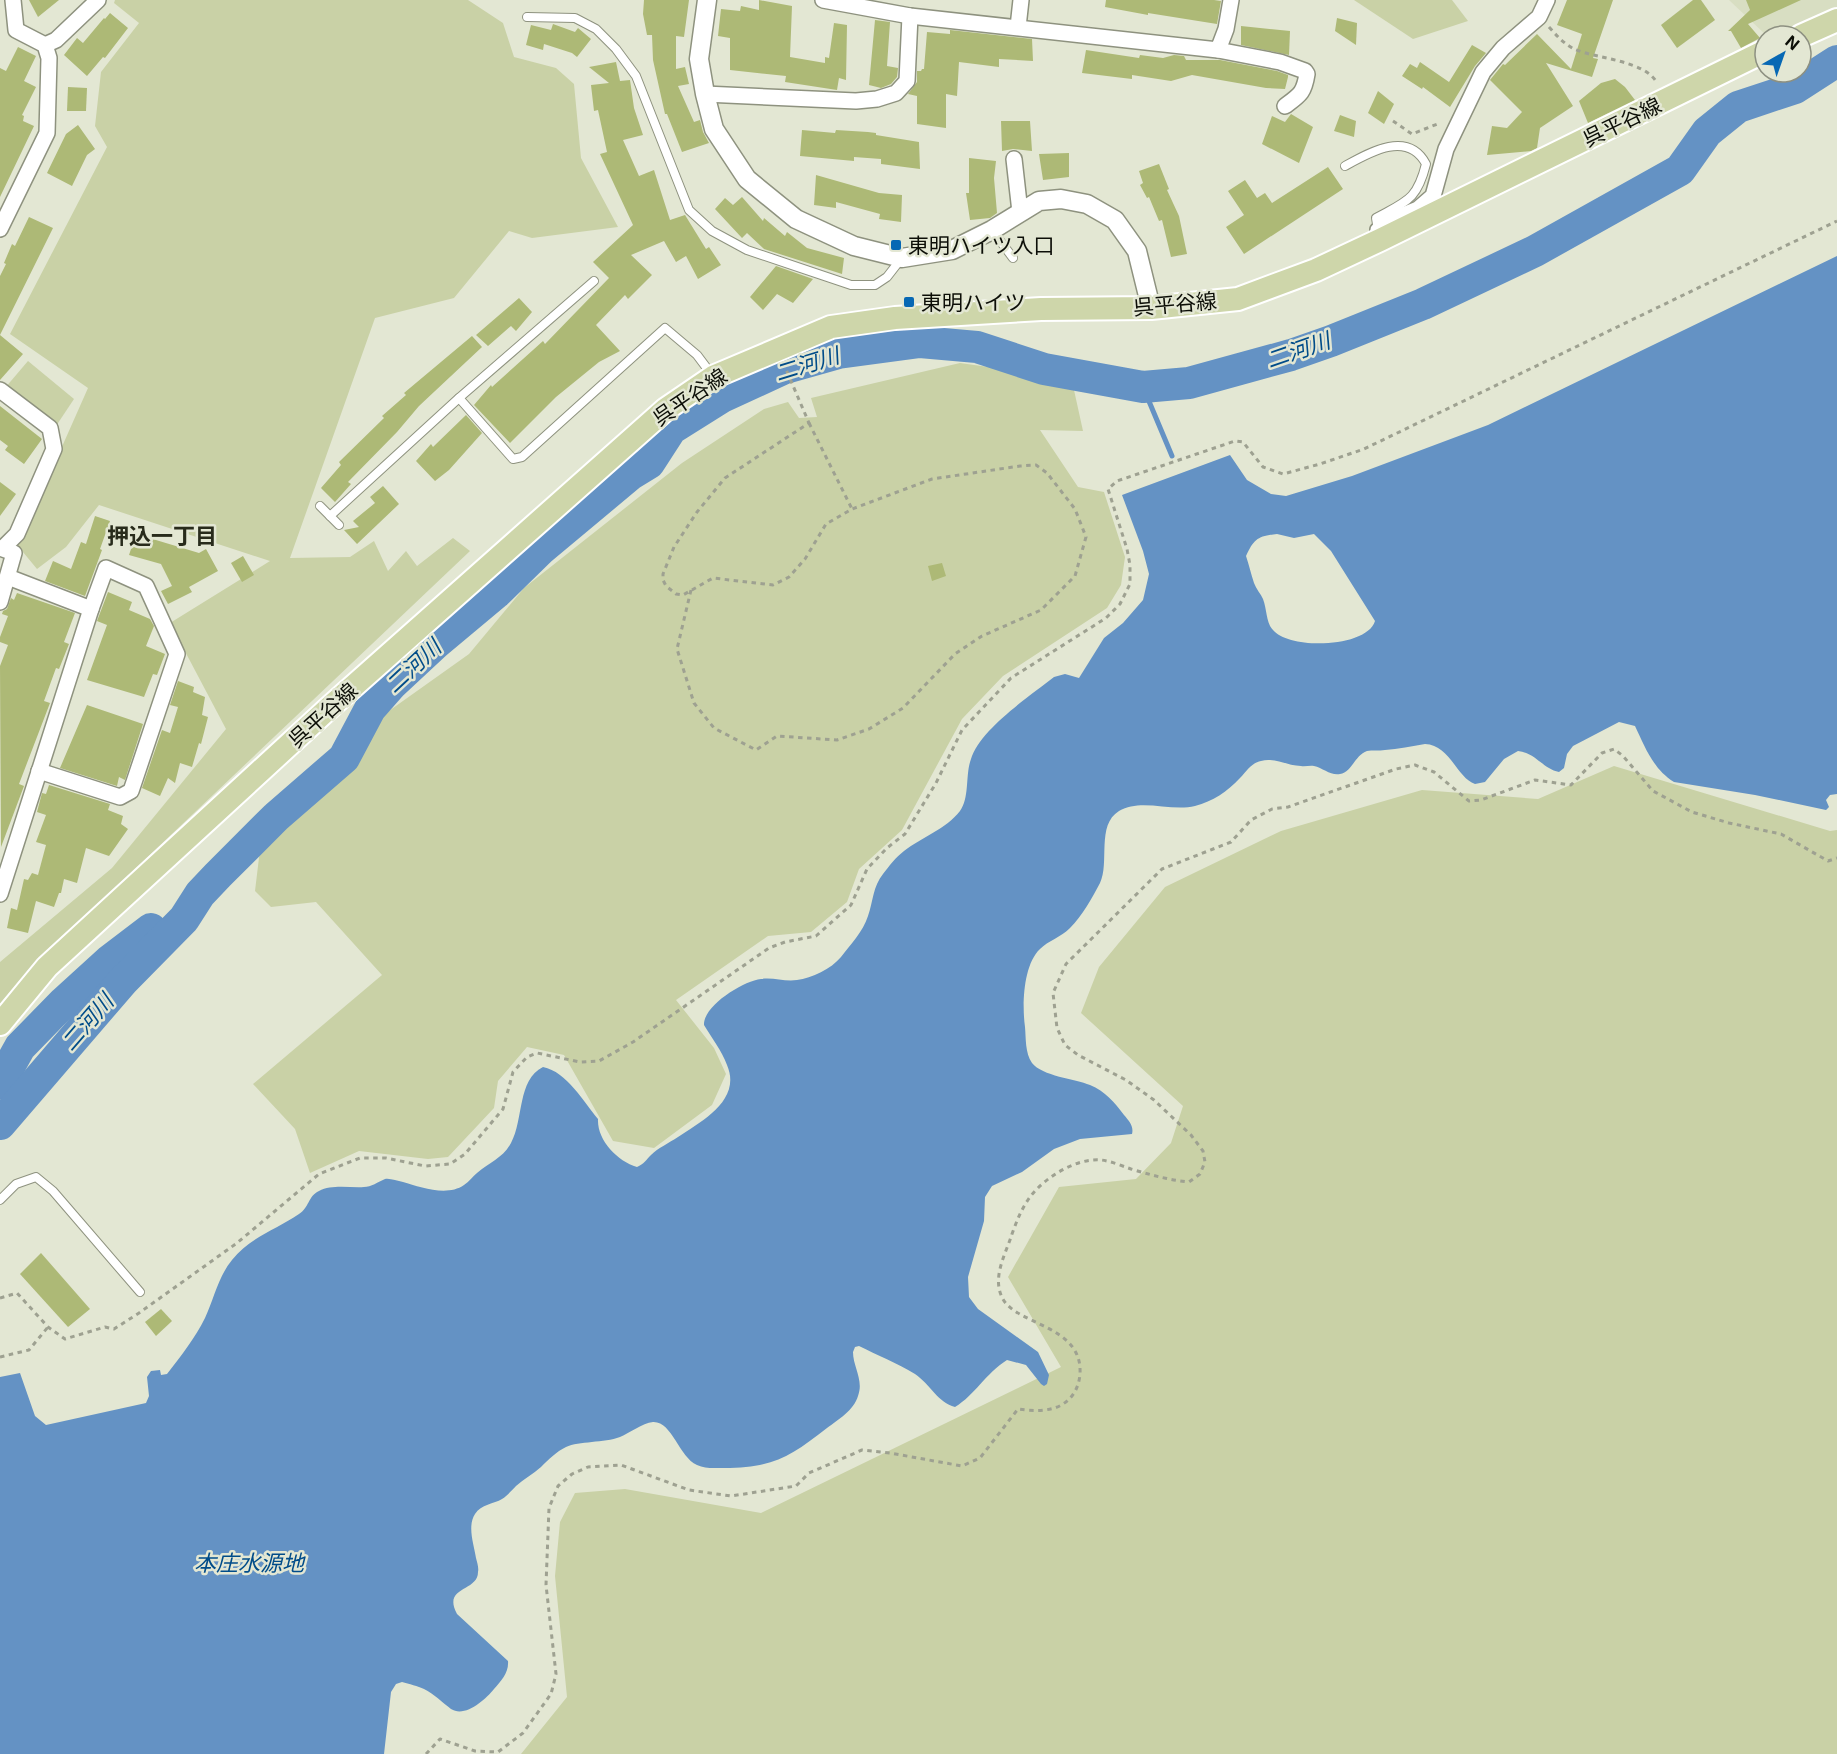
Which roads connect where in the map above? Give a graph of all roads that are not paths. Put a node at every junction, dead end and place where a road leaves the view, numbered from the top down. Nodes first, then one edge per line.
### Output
1 (13, 0) edge
2 (99, 0) edge
3 (707, 0) edge
4 (823, 0) edge
5 (1021, 0) edge
6 (1231, 0) edge
7 (1547, 0) edge
8 (910, 16) junction
9 (527, 17) dead end
10 (1837, 21) edge
11 (1018, 27) junction
12 (1813, 31) edge
13 (45, 45) junction
14 (1218, 50) junction
15 (1753, 57) edge
16 (705, 94) junction
17 (1285, 106) dead end
18 (1014, 159) dead end
19 (1345, 166) dead end
20 (1020, 212) junction
21 (0, 229) edge
22 (992, 230) junction
23 (1379, 235) junction
24 (902, 258) junction
25 (1013, 258) dead end
26 (594, 281) dead end
27 (1151, 308) junction
28 (713, 377) junction
29 (0, 390) edge
30 (459, 398) junction
31 (320, 506) dead end
32 (330, 516) junction
33 (339, 525) dead end
34 (2, 548) edge
35 (8, 577) junction
36 (0, 603) edge
37 (91, 609) junction
38 (39, 771) junction
39 (0, 894) edge
40 (0, 1024) edge
41 (0, 1200) edge
42 (140, 1292) dead end

1 - 13 street
2 - 13 street
3 - 16 street
4 - 8 street
5 - 11 street
6 - 14 street
7 - 23 street
8 - 11 street
8 - 16 street
9 - 24 lane
10 - 12 main road
11 - 14 street
13 - 21 street
14 - 17 street
15 - 23 main road, 呉平谷線
16 - 24 street
18 - 20 street
19 - 23 lane
20 - 22 street
20 - 27 street
22 - 24 street
22 - 25 lane
23 - 27 main road, 呉平谷線
26 - 30 lane
27 - 28 main road, 呉平谷線
28 - 30 lane
28 - 40 main road, 呉平谷線
29 - 34 street
30 - 32 lane
31 - 32 lane
32 - 33 lane
34 - 35 street
35 - 36 street
35 - 37 street
37 - 38 street
37 - 38 street
38 - 39 street
41 - 42 lane

